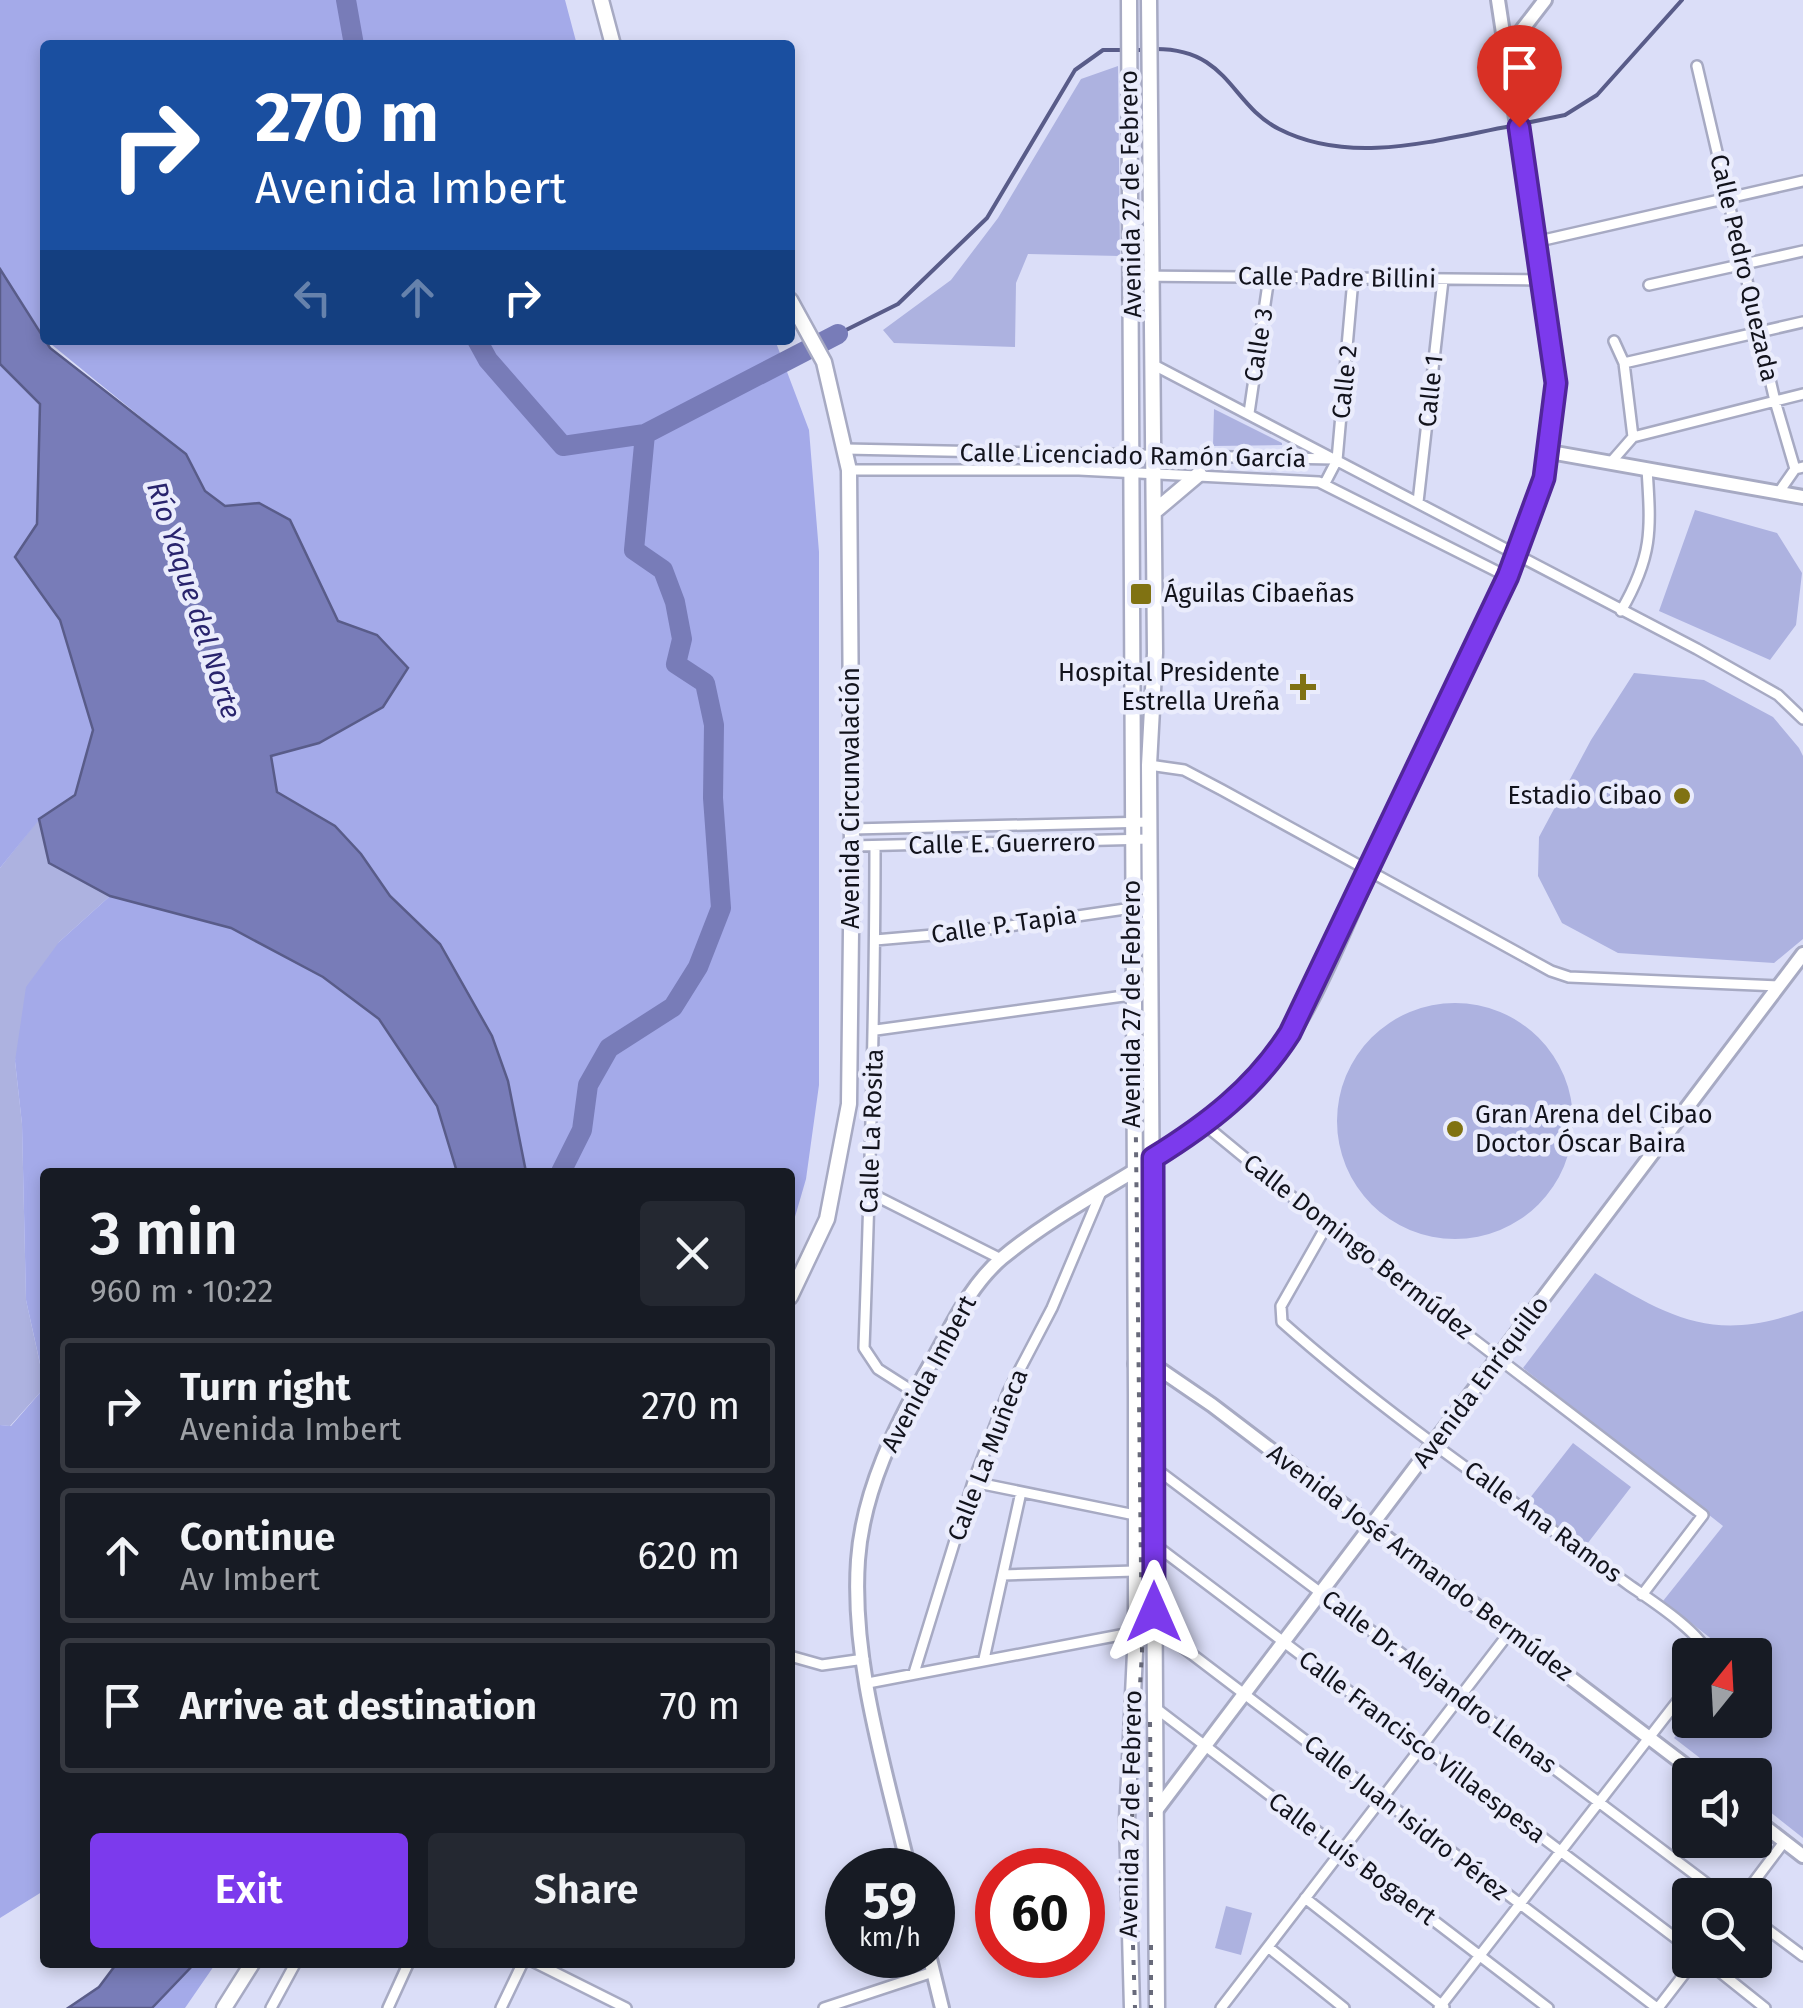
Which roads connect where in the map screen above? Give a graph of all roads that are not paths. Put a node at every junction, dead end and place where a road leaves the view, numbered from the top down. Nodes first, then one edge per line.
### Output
1 (601, 0) edge
2 (1128, 0) edge
3 (1149, 0) edge
4 (1498, 0) edge
5 (1544, 0) edge
6 (613, 40) edge
7 (1508, 48) junction
8 (1697, 66) dead end
9 (1803, 181) edge
10 (1729, 199) junction
11 (1535, 242) junction
12 (1803, 251) edge
13 (1744, 264) junction
14 (1132, 276) junction
15 (1150, 277) junction
16 (1269, 277) junction
17 (1353, 280) junction
18 (1443, 280) junction
19 (1542, 280) junction
20 (1649, 285) dead end
21 (795, 309) edge
22 (1803, 322) edge
23 (1760, 332) junction
24 (1614, 340) dead end
25 (1150, 363) junction
26 (1624, 363) junction
27 (1803, 394) edge
28 (1775, 401) junction
29 (1249, 413) junction
30 (1633, 437) junction
31 (845, 449) junction
32 (1132, 452) junction
33 (1152, 452) junction
34 (1550, 452) junction
35 (1337, 460) junction
36 (1612, 462) junction
37 (1646, 468) junction
38 (1799, 468) edge
39 (849, 470) junction
40 (1133, 472) junction
41 (1153, 473) junction
42 (1199, 474) junction
43 (1325, 483) junction
44 (1780, 492) junction
45 (1803, 497) edge
46 (1418, 502) junction
47 (1154, 512) junction
48 (1517, 555) junction
49 (1508, 576) junction
50 (1621, 611) junction
51 (1803, 719) edge
52 (1149, 765) junction
53 (1150, 822) junction
54 (1130, 825) junction
55 (852, 829) junction
56 (1150, 839) junction
57 (1131, 841) junction
58 (852, 846) junction
59 (875, 846) junction
60 (1370, 870) junction
61 (1132, 908) junction
62 (875, 940) junction
63 (1803, 954) edge
64 (1779, 986) junction
65 (1131, 995) junction
66 (876, 1030) junction
67 (1205, 1125) junction
68 (1153, 1158) junction
69 (1132, 1170) junction
70 (1103, 1188) junction
71 (870, 1194) junction
72 (1327, 1225) junction
73 (1002, 1259) junction
74 (795, 1286) edge
75 (1499, 1357) junction
76 (1136, 1364) junction
77 (1156, 1366) junction
78 (914, 1392) junction
79 (1435, 1444) junction
80 (1155, 1468) junction
81 (973, 1482) junction
82 (1021, 1492) junction
83 (1135, 1515) junction
84 (1373, 1527) junction
85 (1154, 1544) junction
86 (1136, 1571) junction
87 (1003, 1575) junction
88 (1322, 1594) junction
89 (1642, 1594) junction
90 (1155, 1631) junction
91 (1136, 1632) junction
92 (1510, 1633) junction
93 (1698, 1638) edge
94 (1285, 1644) junction
95 (795, 1657) edge
96 (864, 1659) junction
97 (984, 1659) junction
98 (914, 1673) junction
99 (868, 1683) junction
100 (1247, 1694) junction
101 (1460, 1697) junction
102 (1672, 1707) edge
103 (1157, 1708) junction
104 (1649, 1737) junction
105 (1207, 1747) junction
106 (1420, 1747) junction
107 (1676, 1758) edge
108 (1380, 1800) junction
109 (1599, 1802) junction
110 (1158, 1808) junction
111 (1772, 1832) edge
112 (1784, 1842) junction
113 (904, 1848) edge
114 (1340, 1851) junction
115 (1562, 1852) junction
116 (1803, 1856) edge
117 (1700, 1878) edge
118 (1757, 1878) edge
119 (1305, 1898) junction
120 (1519, 1906) junction
121 (1772, 1933) edge
122 (1672, 1935) edge
123 (1268, 1947) junction
124 (1482, 1956) junction
125 (1803, 1956) edge
126 (249, 1968) edge
127 (293, 1968) edge
128 (406, 1968) edge
129 (520, 1968) edge
130 (546, 1968) edge
131 (915, 1978) edge
132 (934, 1978) edge
133 (1681, 1978) edge
134 (1726, 1978) edge
135 (1224, 2004) edge
136 (621, 2007) edge
137 (1442, 2007) edge
138 (224, 2008) edge
139 (272, 2008) edge
140 (388, 2008) edge
141 (501, 2008) edge
142 (824, 2008) edge
143 (942, 2008) edge
144 (1132, 2008) edge
145 (1158, 2008) edge
146 (1237, 2008) edge
147 (1344, 2008) edge
148 (1548, 2008) edge
149 (1658, 2008) edge
150 (1764, 2008) edge

1 - 6 main road
2 - 14 main road, Avenida 27 de Febrero
3 - 15 main road, Avenida 27 de Febrero
4 - 7 main road
5 - 7 main road
7 - 11 main road, Avenida Imbert
8 - 10 street, Calle Pedro Quezada
9 - 10 street
10 - 11 street
10 - 13 street, Calle Pedro Quezada
11 - 19 main road, Avenida Imbert
12 - 13 street
13 - 20 street
13 - 23 street, Calle Pedro Quezada
14 - 15 street, Calle Padre Billini
14 - 32 main road, Avenida 27 de Febrero
15 - 16 street, Calle Padre Billini
15 - 25 main road, Avenida 27 de Febrero
16 - 17 street, Calle Padre Billini
16 - 29 street, Calle 3
17 - 18 street, Calle Padre Billini
17 - 35 street, Calle 2
18 - 19 street, Calle Padre Billini
18 - 46 street, Calle 1
19 - 34 main road, Avenida Imbert
21 - 31 main road, Avenida Circunvalación
22 - 23 street
23 - 26 street
23 - 28 street, Calle Pedro Quezada
24 - 26 street
25 - 29 street
25 - 33 main road, Avenida 27 de Febrero
26 - 30 street
27 - 28 street
28 - 30 street
28 - 38 street, Calle Pedro Quezada
29 - 35 street
30 - 36 street
31 - 32 street, Calle Licenciado Ramón García
31 - 39 main road, Avenida Circunvalación
32 - 33 street, Calle Licenciado Ramón García
32 - 40 main road, Avenida 27 de Febrero
33 - 35 street, Calle Licenciado Ramón García
33 - 41 main road, Avenida 27 de Febrero
34 - 36 main road
34 - 48 main road, Avenida Imbert
35 - 43 street, Calle 2
35 - 46 street, Calle Licenciado Ramón García
36 - 37 main road
37 - 44 main road
37 - 50 street
38 - 44 street
39 - 40 street, Calle Licenciado Ramón García
39 - 55 main road, Avenida Circunvalación
40 - 41 street, Calle Licenciado Ramón García
40 - 54 main road, Avenida 27 de Febrero
41 - 42 street, Calle Licenciado Ramón García
41 - 47 main road, Avenida 27 de Febrero
42 - 43 street, Calle Licenciado Ramón García
42 - 47 main road
43 - 49 street, Calle Licenciado Ramón García
44 - 45 main road
46 - 48 street, Calle Licenciado Ramón García
47 - 52 main road, Avenida 27 de Febrero
48 - 49 main road, Avenida Imbert
48 - 50 street, Calle Licenciado Ramón García
49 - 60 main road, Avenida Imbert
50 - 51 street, Calle Licenciado Ramón García
52 - 53 main road, Avenida 27 de Febrero
52 - 60 street
53 - 54 street, Calle E. Guerrero
53 - 56 main road, Avenida 27 de Febrero
54 - 55 street, Calle E. Guerrero
54 - 57 main road, Avenida 27 de Febrero
55 - 58 main road, Avenida Circunvalación
56 - 57 street, Calle E. Guerrero
56 - 68 main road, Avenida 27 de Febrero
57 - 59 street, Calle E. Guerrero
57 - 61 main road, Avenida 27 de Febrero
58 - 59 street, Calle E. Guerrero
58 - 74 main road, Avenida Circunvalación
59 - 62 street, Calle La Rosita
60 - 64 street
60 - 67 main road, Avenida Imbert
61 - 62 street, Calle P. Tapia
61 - 65 main road, Avenida 27 de Febrero
62 - 66 street, Calle La Rosita
63 - 64 main road, Avenida Enriquillo
64 - 75 main road, Avenida Enriquillo
65 - 66 street
65 - 69 main road, Avenida 27 de Febrero
66 - 71 street, Calle La Rosita
67 - 68 main road, Avenida Imbert
67 - 72 street, Calle Domingo Bermúdez
68 - 69 main road, Avenida Imbert
68 - 77 main road, Avenida 27 de Febrero
69 - 70 main road, Avenida Imbert
69 - 76 main road, Avenida 27 de Febrero
70 - 73 main road, Avenida Imbert
70 - 81 street, Calle La Muñeca
71 - 73 street
71 - 78 street, Calle La Rosita
72 - 75 street, Calle Domingo Bermúdez
72 - 79 street, Calle Ana Ramos
73 - 78 main road, Avenida Imbert
75 - 79 main road, Avenida Enriquillo
75 - 89 street, Calle Domingo Bermúdez
76 - 77 main road
76 - 83 main road, Avenida 27 de Febrero
77 - 80 main road, Avenida 27 de Febrero
77 - 84 main road, Avenida José Armando Bermúdez
78 - 96 main road, Avenida Imbert
79 - 84 main road, Avenida Enriquillo
79 - 89 street, Calle Ana Ramos
80 - 85 main road, Avenida 27 de Febrero
80 - 88 street, Calle Dr. Alejandro Llenas
81 - 82 street
81 - 98 street, Calle La Muñeca
82 - 83 street
82 - 87 street
83 - 86 main road, Avenida 27 de Febrero
84 - 88 main road, Avenida Enriquillo
84 - 92 main road, Avenida José Armando Bermúdez
85 - 90 main road, Avenida 27 de Febrero
85 - 94 street, Calle Francisco Villaespesa
86 - 87 street
86 - 91 main road, Avenida 27 de Febrero
87 - 97 street
88 - 94 main road, Avenida Enriquillo
88 - 101 street, Calle Dr. Alejandro Llenas
89 - 93 street, Calle Ana Ramos
90 - 91 street
90 - 100 street, Calle Juan Isidro Pérez
90 - 103 main road, Avenida 27 de Febrero
91 - 97 street
91 - 144 main road, Avenida 27 de Febrero
92 - 101 street
92 - 104 main road, Avenida José Armando Bermúdez
94 - 100 main road, Avenida Enriquillo
94 - 106 street, Calle Francisco Villaespesa
95 - 96 street
96 - 99 main road, Avenida Imbert
97 - 98 street
98 - 99 street
99 - 113 main road, Avenida Imbert
100 - 105 main road, Avenida Enriquillo
100 - 108 street, Calle Juan Isidro Pérez
101 - 106 street
101 - 109 street, Calle Dr. Alejandro Llenas
102 - 104 street
103 - 105 street, Calle Luis Bogaert
103 - 110 main road, Avenida 27 de Febrero
104 - 107 main road, Avenida José Armando Bermúdez
104 - 109 street
105 - 110 main road, Avenida Enriquillo
105 - 114 street, Calle Luis Bogaert
106 - 108 street
106 - 115 street, Calle Francisco Villaespesa
108 - 114 street
108 - 120 street, Calle Juan Isidro Pérez
109 - 115 street
109 - 117 street, Calle Dr. Alejandro Llenas
110 - 145 main road, Avenida 27 de Febrero
111 - 112 main road
112 - 116 main road
112 - 118 street
114 - 119 street
114 - 124 street, Calle Luis Bogaert
115 - 120 street
115 - 122 street, Calle Francisco Villaespesa
119 - 123 street
119 - 137 street
120 - 124 street
120 - 149 street, Calle Juan Isidro Pérez
121 - 125 street
123 - 135 street
123 - 147 street
124 - 137 street
124 - 148 street, Calle Luis Bogaert
126 - 138 main road
127 - 139 street
128 - 140 street
129 - 141 street
130 - 136 street
131 - 142 street
132 - 143 main road
133 - 149 street
134 - 150 street
135 - 146 street

